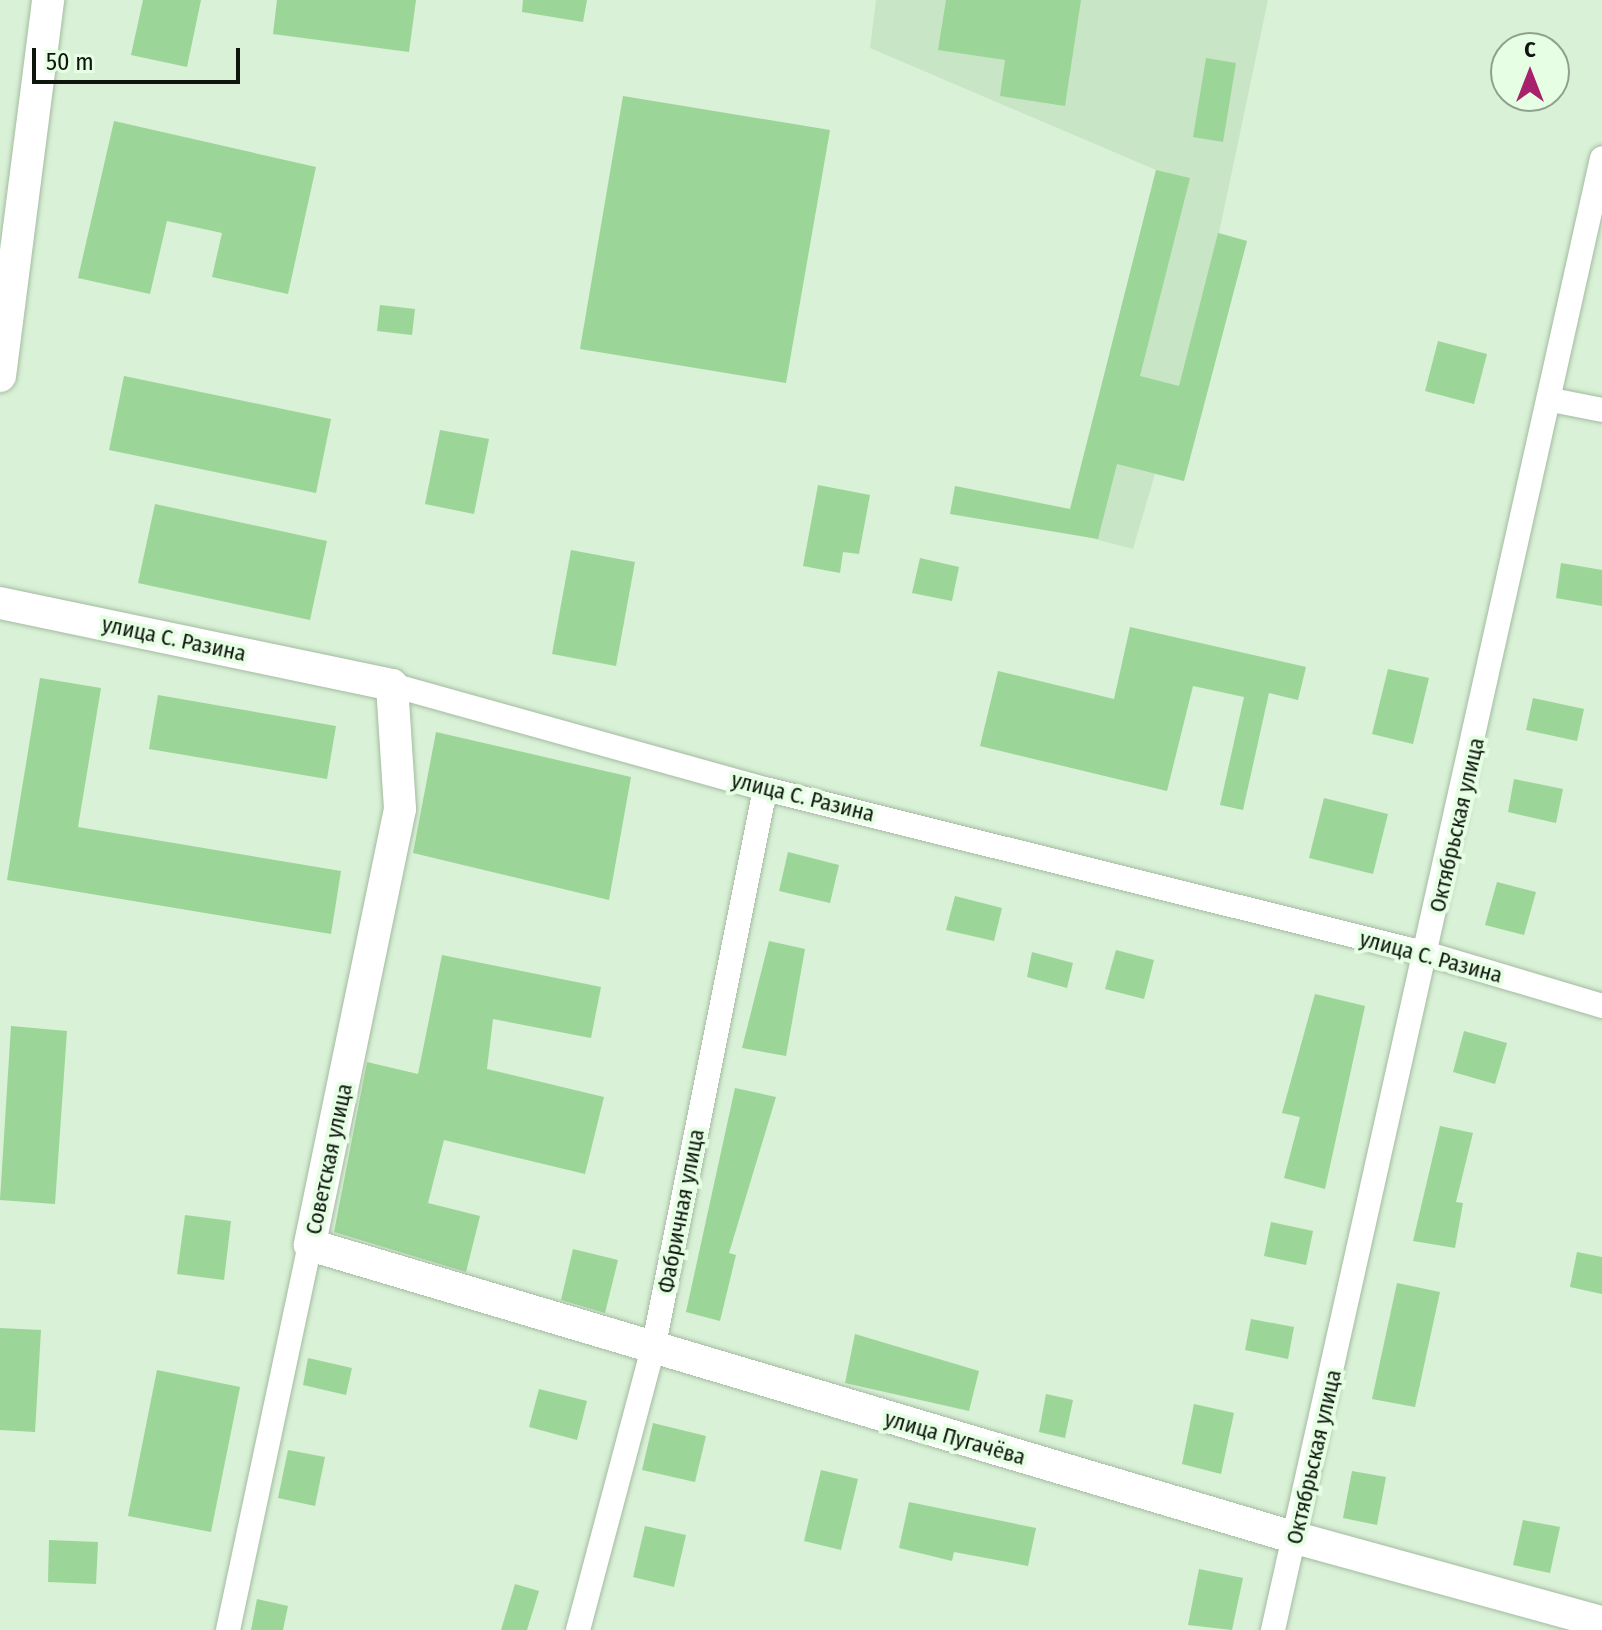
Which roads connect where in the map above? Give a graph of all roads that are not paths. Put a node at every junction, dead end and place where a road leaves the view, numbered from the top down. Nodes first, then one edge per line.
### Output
1 (48, 0) edge
2 (1602, 158) edge
3 (0, 376) edge
4 (1552, 400) junction
5 (1602, 410) edge
6 (0, 603) edge
7 (392, 685) junction
8 (765, 789) junction
9 (1428, 954) junction
10 (1602, 1006) edge
11 (310, 1245) junction
12 (653, 1349) junction
13 (1296, 1538) junction
14 (1602, 1622) edge
15 (228, 1630) edge
16 (578, 1630) edge
17 (1273, 1630) edge

1 - 3 street
2 - 4 street, Октябрьская улица
4 - 5 street
4 - 9 street, Октябрьская улица
6 - 7 street, улица С. Разина
7 - 8 street, улица С. Разина
7 - 11 street, Советская улица
8 - 9 street, улица С. Разина
8 - 12 street, Фабричная улица
9 - 10 street, улица С. Разина
9 - 13 street, Октябрьская улица
11 - 12 street, улица Пугачёва
11 - 15 street, Советская улица
12 - 13 street, улица Пугачёва
12 - 16 street, Фабричная улица
13 - 14 street, улица Пугачёва
13 - 17 street, Октябрьская улица

